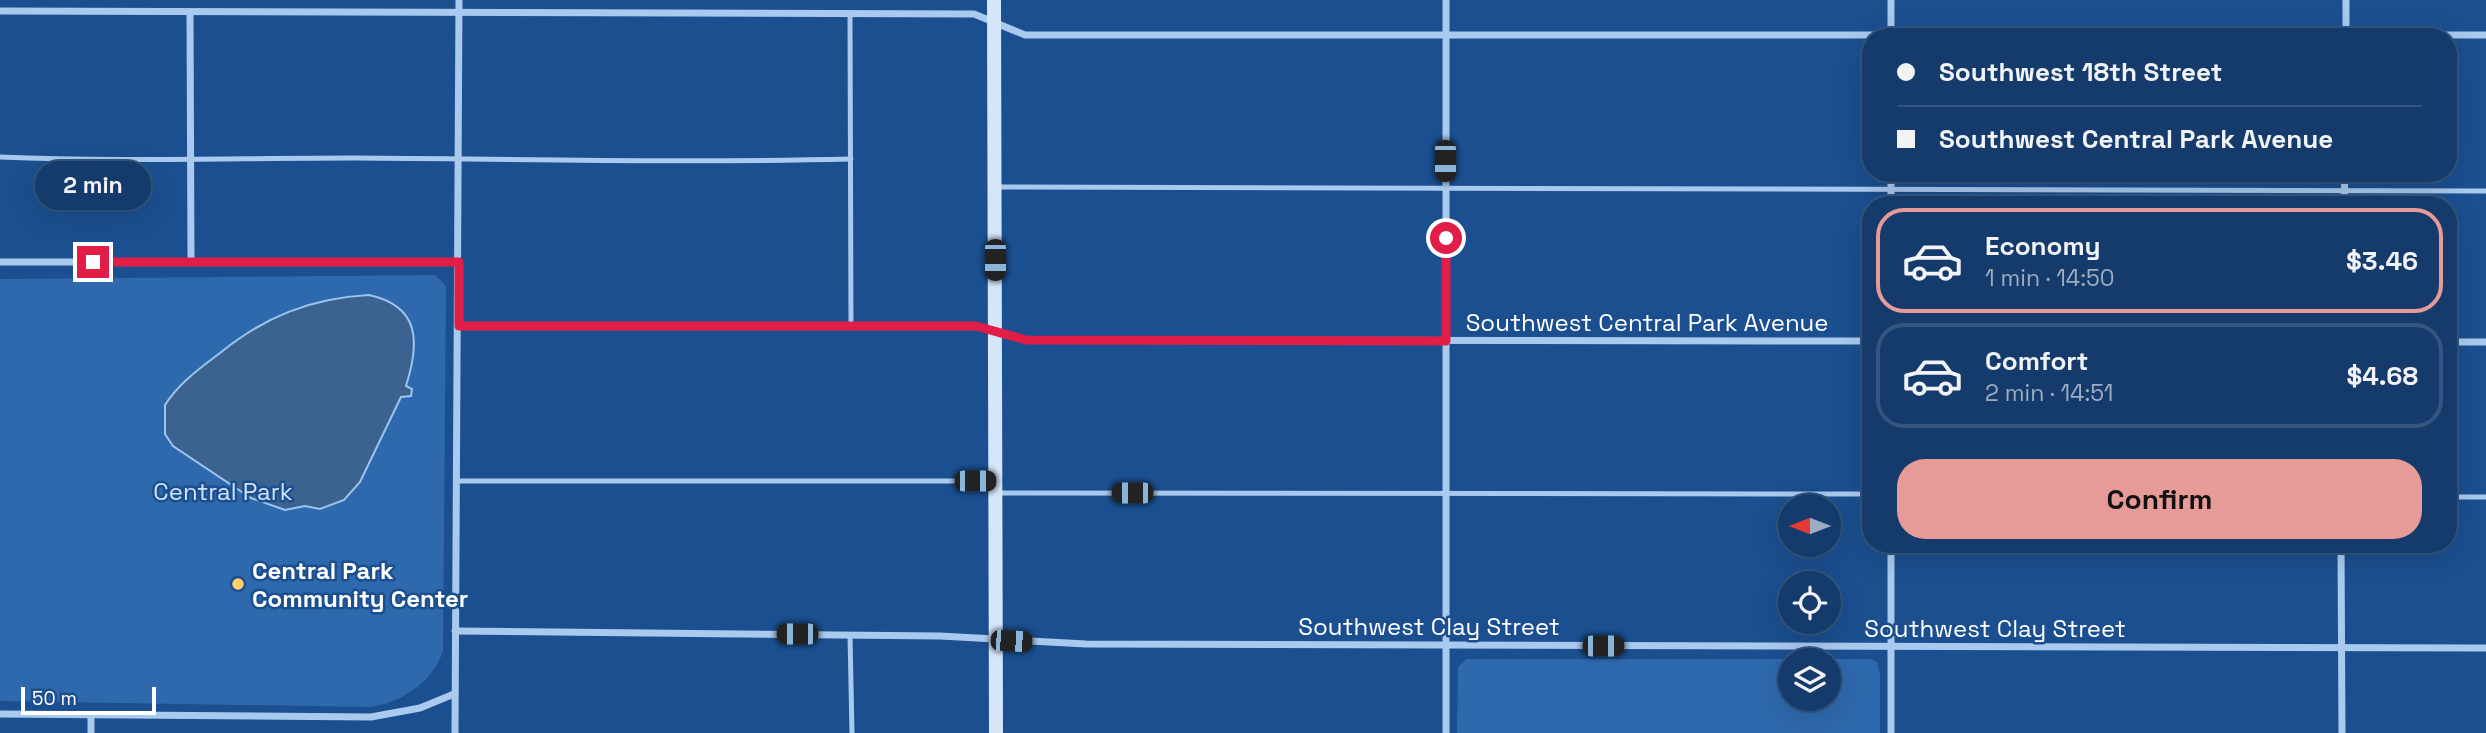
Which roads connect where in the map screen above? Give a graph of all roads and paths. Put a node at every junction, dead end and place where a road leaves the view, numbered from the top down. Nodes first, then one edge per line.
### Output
1 (459, 0) edge
2 (994, 0) edge
3 (1446, 0) edge
4 (1891, 0) edge
5 (2346, 0) edge
6 (0, 12) edge
7 (190, 12) junction
8 (459, 13) junction
9 (850, 14) junction
10 (994, 24) junction
11 (1891, 28) edge
12 (2346, 28) edge
13 (1446, 34) junction
14 (1862, 35) edge
15 (2457, 36) edge
16 (2486, 36) edge
17 (0, 157) edge
18 (190, 158) junction
19 (460, 159) junction
20 (851, 159) junction
21 (1891, 182) edge
22 (2345, 182) edge
23 (1445, 186) junction
24 (994, 187) junction
25 (1891, 190) junction
26 (2486, 191) edge
27 (2344, 192) junction
28 (1891, 196) edge
29 (2344, 196) edge
30 (0, 262) edge
31 (191, 262) junction
32 (459, 262) junction
33 (851, 325) junction
34 (459, 326) junction
35 (995, 333) junction
36 (1446, 341) junction
37 (1862, 341) edge
38 (2457, 342) edge
39 (2486, 342) edge
40 (457, 481) junction
41 (995, 487) junction
42 (1447, 494) junction
43 (1862, 494) edge
44 (2457, 497) edge
45 (2486, 497) edge
46 (1891, 553) edge
47 (2341, 553) edge
48 (455, 631) junction
49 (850, 635) junction
50 (996, 640) junction
51 (1447, 646) junction
52 (1891, 647) junction
53 (2342, 647) junction
54 (2486, 649) edge
55 (454, 694) junction
56 (0, 714) edge
57 (91, 716) junction
58 (91, 733) edge
59 (455, 733) edge
60 (852, 733) edge
61 (996, 733) edge
62 (1446, 733) edge
63 (1891, 733) edge
64 (2342, 733) edge

1 - 8 street
2 - 10 main road
3 - 13 street
4 - 11 street
5 - 12 street
6 - 7 street
7 - 8 street
7 - 18 street
8 - 9 street
8 - 19 street
9 - 10 street
9 - 20 lane
10 - 13 street
10 - 24 main road
13 - 14 street
13 - 23 street
15 - 16 street
17 - 18 lane
18 - 19 lane
18 - 31 street
19 - 20 lane
19 - 32 street
20 - 33 lane
21 - 25 street
22 - 27 street
23 - 24 lane
23 - 25 lane
23 - 36 street
24 - 35 main road
25 - 27 lane
25 - 28 street
26 - 27 lane
27 - 29 street
30 - 31 street
31 - 32 street
32 - 34 street
33 - 34 street, Southwest Central Park Avenue
33 - 35 street, Southwest Central Park Avenue
34 - 40 street
35 - 36 street, Southwest Central Park Avenue
35 - 41 main road
36 - 37 street, Southwest Central Park Avenue
36 - 42 street
38 - 39 street
40 - 41 lane
40 - 48 street
41 - 42 lane
41 - 50 main road
42 - 43 lane
42 - 51 street
44 - 45 lane
46 - 52 street
47 - 53 street
48 - 49 street, Southwest Clay Street
48 - 55 street
49 - 50 street, Southwest Clay Street
49 - 60 lane
50 - 51 street, Southwest Clay Street
50 - 61 main road
51 - 52 street, Southwest Clay Street
51 - 62 street
52 - 53 street, Southwest Clay Street
52 - 63 street
53 - 54 street, Southwest Clay Street
53 - 64 street
55 - 57 street
55 - 59 street
56 - 57 street
57 - 58 street

